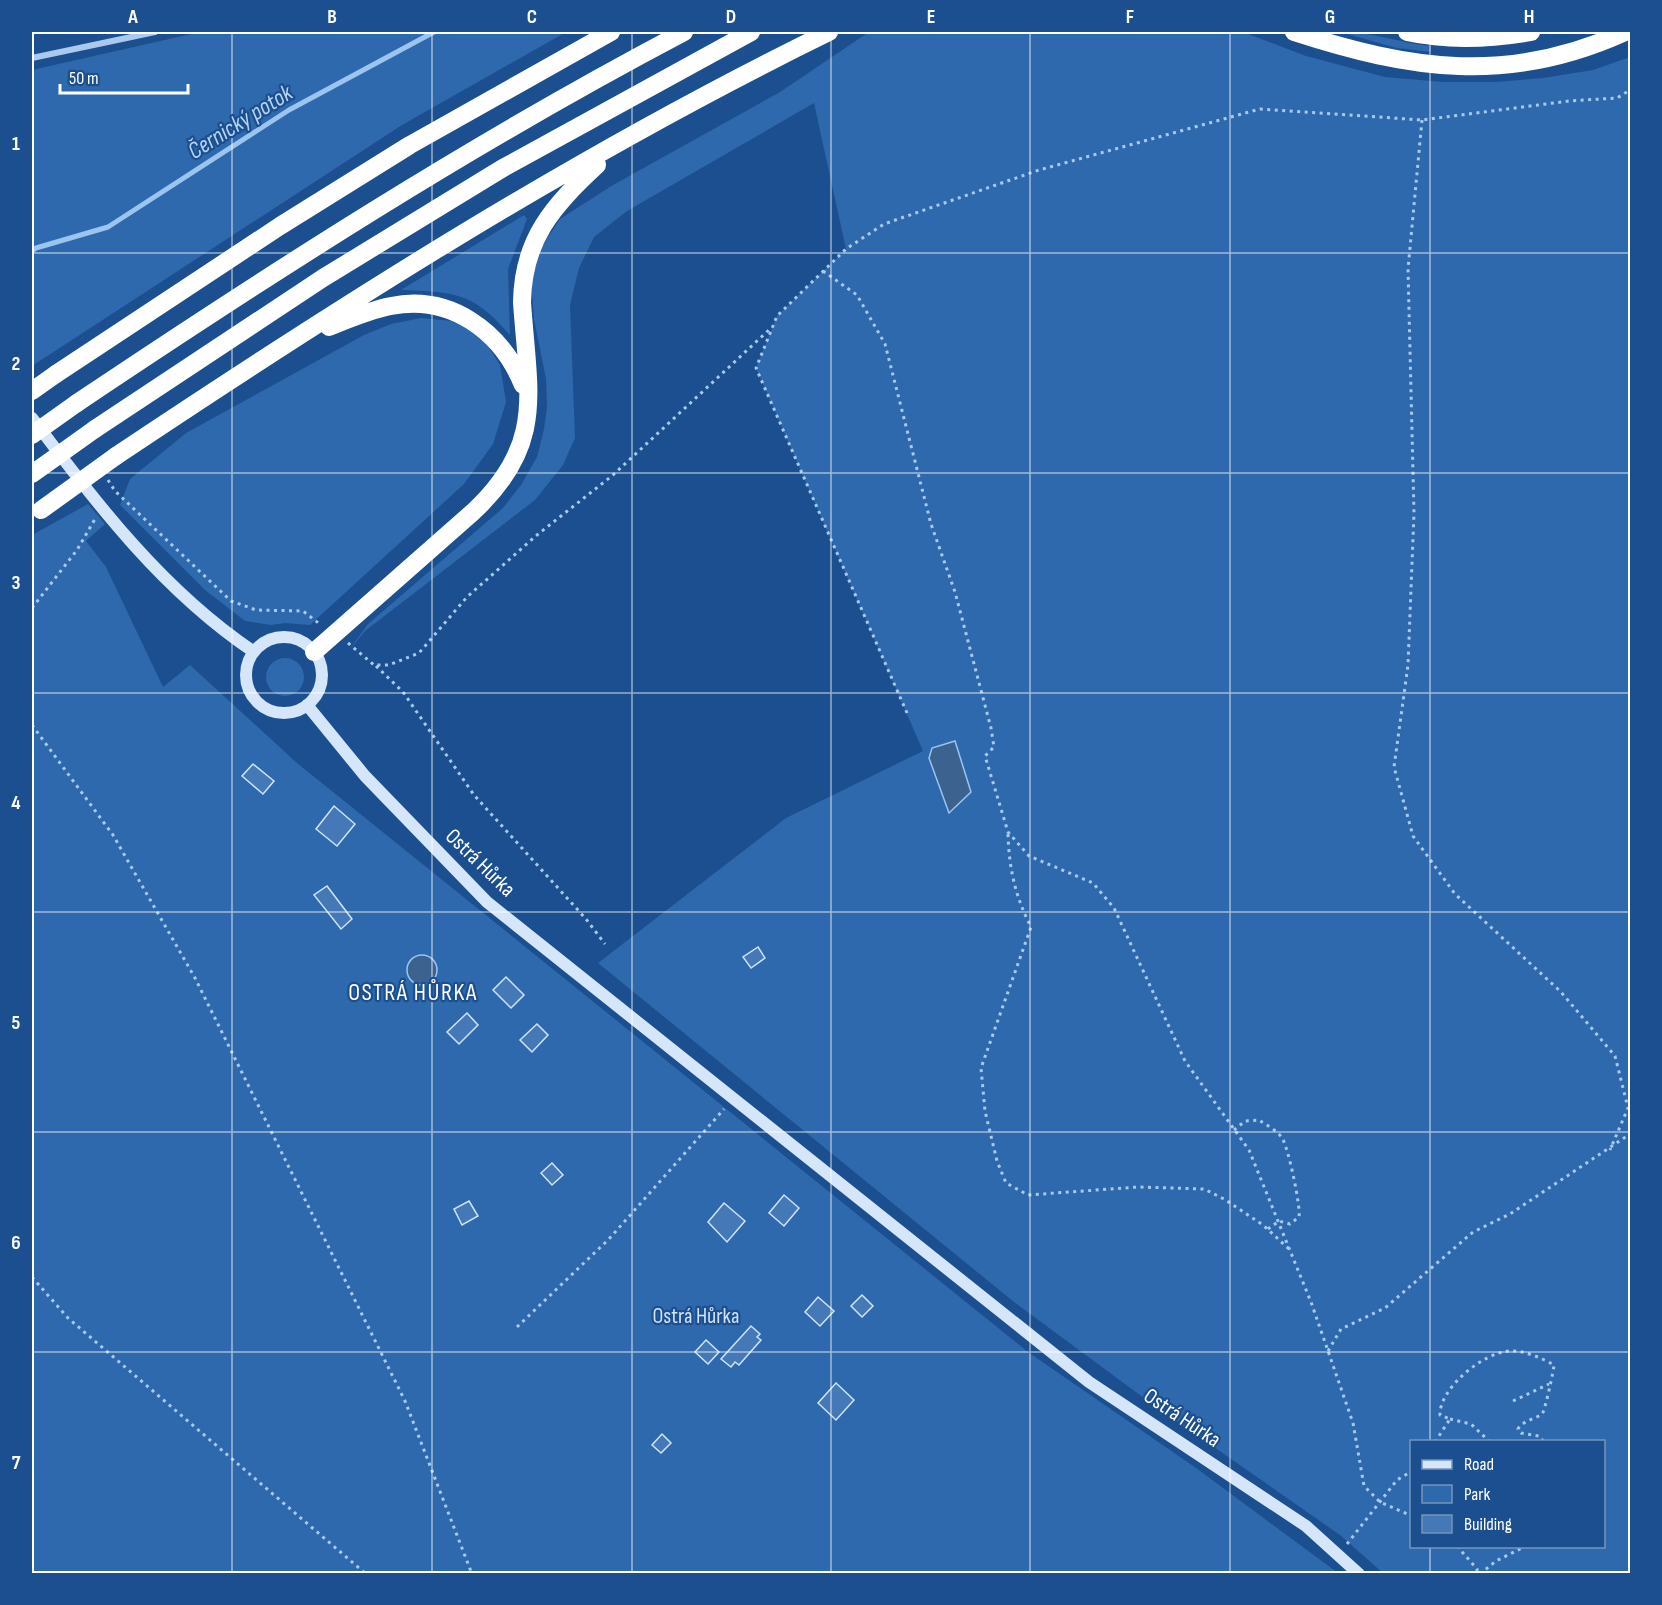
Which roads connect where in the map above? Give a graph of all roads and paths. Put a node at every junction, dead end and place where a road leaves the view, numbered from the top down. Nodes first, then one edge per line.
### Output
1 (155, 32) edge
2 (611, 32) edge
3 (684, 32) edge
4 (751, 32) edge
5 (829, 32) edge
6 (1294, 32) edge
7 (1407, 32) edge
8 (1531, 32) edge
9 (1625, 32) edge
10 (32, 58) edge
11 (1630, 90) edge
12 (1422, 120) junction
13 (621, 143) junction
14 (823, 271) junction
15 (772, 327) junction
16 (283, 346) junction
17 (32, 391) edge
18 (528, 403) junction
19 (32, 418) edge
20 (32, 435) edge
21 (32, 474) edge
22 (115, 490) dead end
23 (101, 509) junction
24 (36, 513) edge
25 (32, 608) edge
26 (329, 631) junction
27 (254, 652) junction
28 (314, 652) junction
29 (374, 665) junction
30 (308, 705) junction
31 (907, 713) dead end
32 (32, 724) edge
33 (1008, 832) junction
34 (605, 944) dead end
35 (733, 1098) junction
36 (1234, 1130) junction
37 (1630, 1134) edge
38 (1610, 1150) junction
39 (1279, 1221) junction
40 (1268, 1229) junction
41 (1290, 1250) junction
42 (32, 1277) edge
43 (517, 1327) dead end
44 (1328, 1352) junction
45 (1549, 1384) junction
46 (1513, 1401) dead end
47 (1450, 1419) junction
48 (1436, 1440) edge
49 (1488, 1440) edge
50 (1542, 1440) edge
51 (1410, 1472) edge
52 (1380, 1502) junction
53 (1410, 1515) edge
54 (1459, 1548) edge
55 (1522, 1548) edge
56 (1338, 1555) junction
57 (366, 1574) edge
58 (472, 1574) edge
59 (1359, 1574) edge
60 (1479, 1574) edge

1 - 10 street
2 - 17 highway, bridge
3 - 20 highway, bridge
4 - 21 highway, bridge
5 - 13 highway
6 - 9 highway
7 - 8 highway
11 - 12 path
12 - 14 path
12 - 38 path
13 - 16 highway
13 - 18 highway
14 - 15 path
14 - 33 path
15 - 29 path
15 - 31 path
16 - 18 highway
16 - 24 highway, bridge
18 - 26 highway
19 - 23 main road
22 - 26 path
23 - 25 path
23 - 27 main road
26 - 28 highway
26 - 29 path
27 - 28 main road
27 - 30 main road
28 - 30 main road
29 - 34 path
30 - 35 main road, Ostrá Hůrka
32 - 58 path
33 - 36 path
33 - 40 path
35 - 43 path
35 - 56 main road, Ostrá Hůrka
36 - 39 path
36 - 39 path
37 - 38 path
38 - 44 path
39 - 40 path
39 - 41 path
40 - 41 path
41 - 44 path
42 - 57 path
44 - 52 path
45 - 46 path
45 - 47 path
45 - 50 path
47 - 48 path
47 - 49 path
51 - 52 path
52 - 53 path
52 - 56 path
54 - 60 path
55 - 60 path
56 - 59 main road, Ostrá Hůrka

